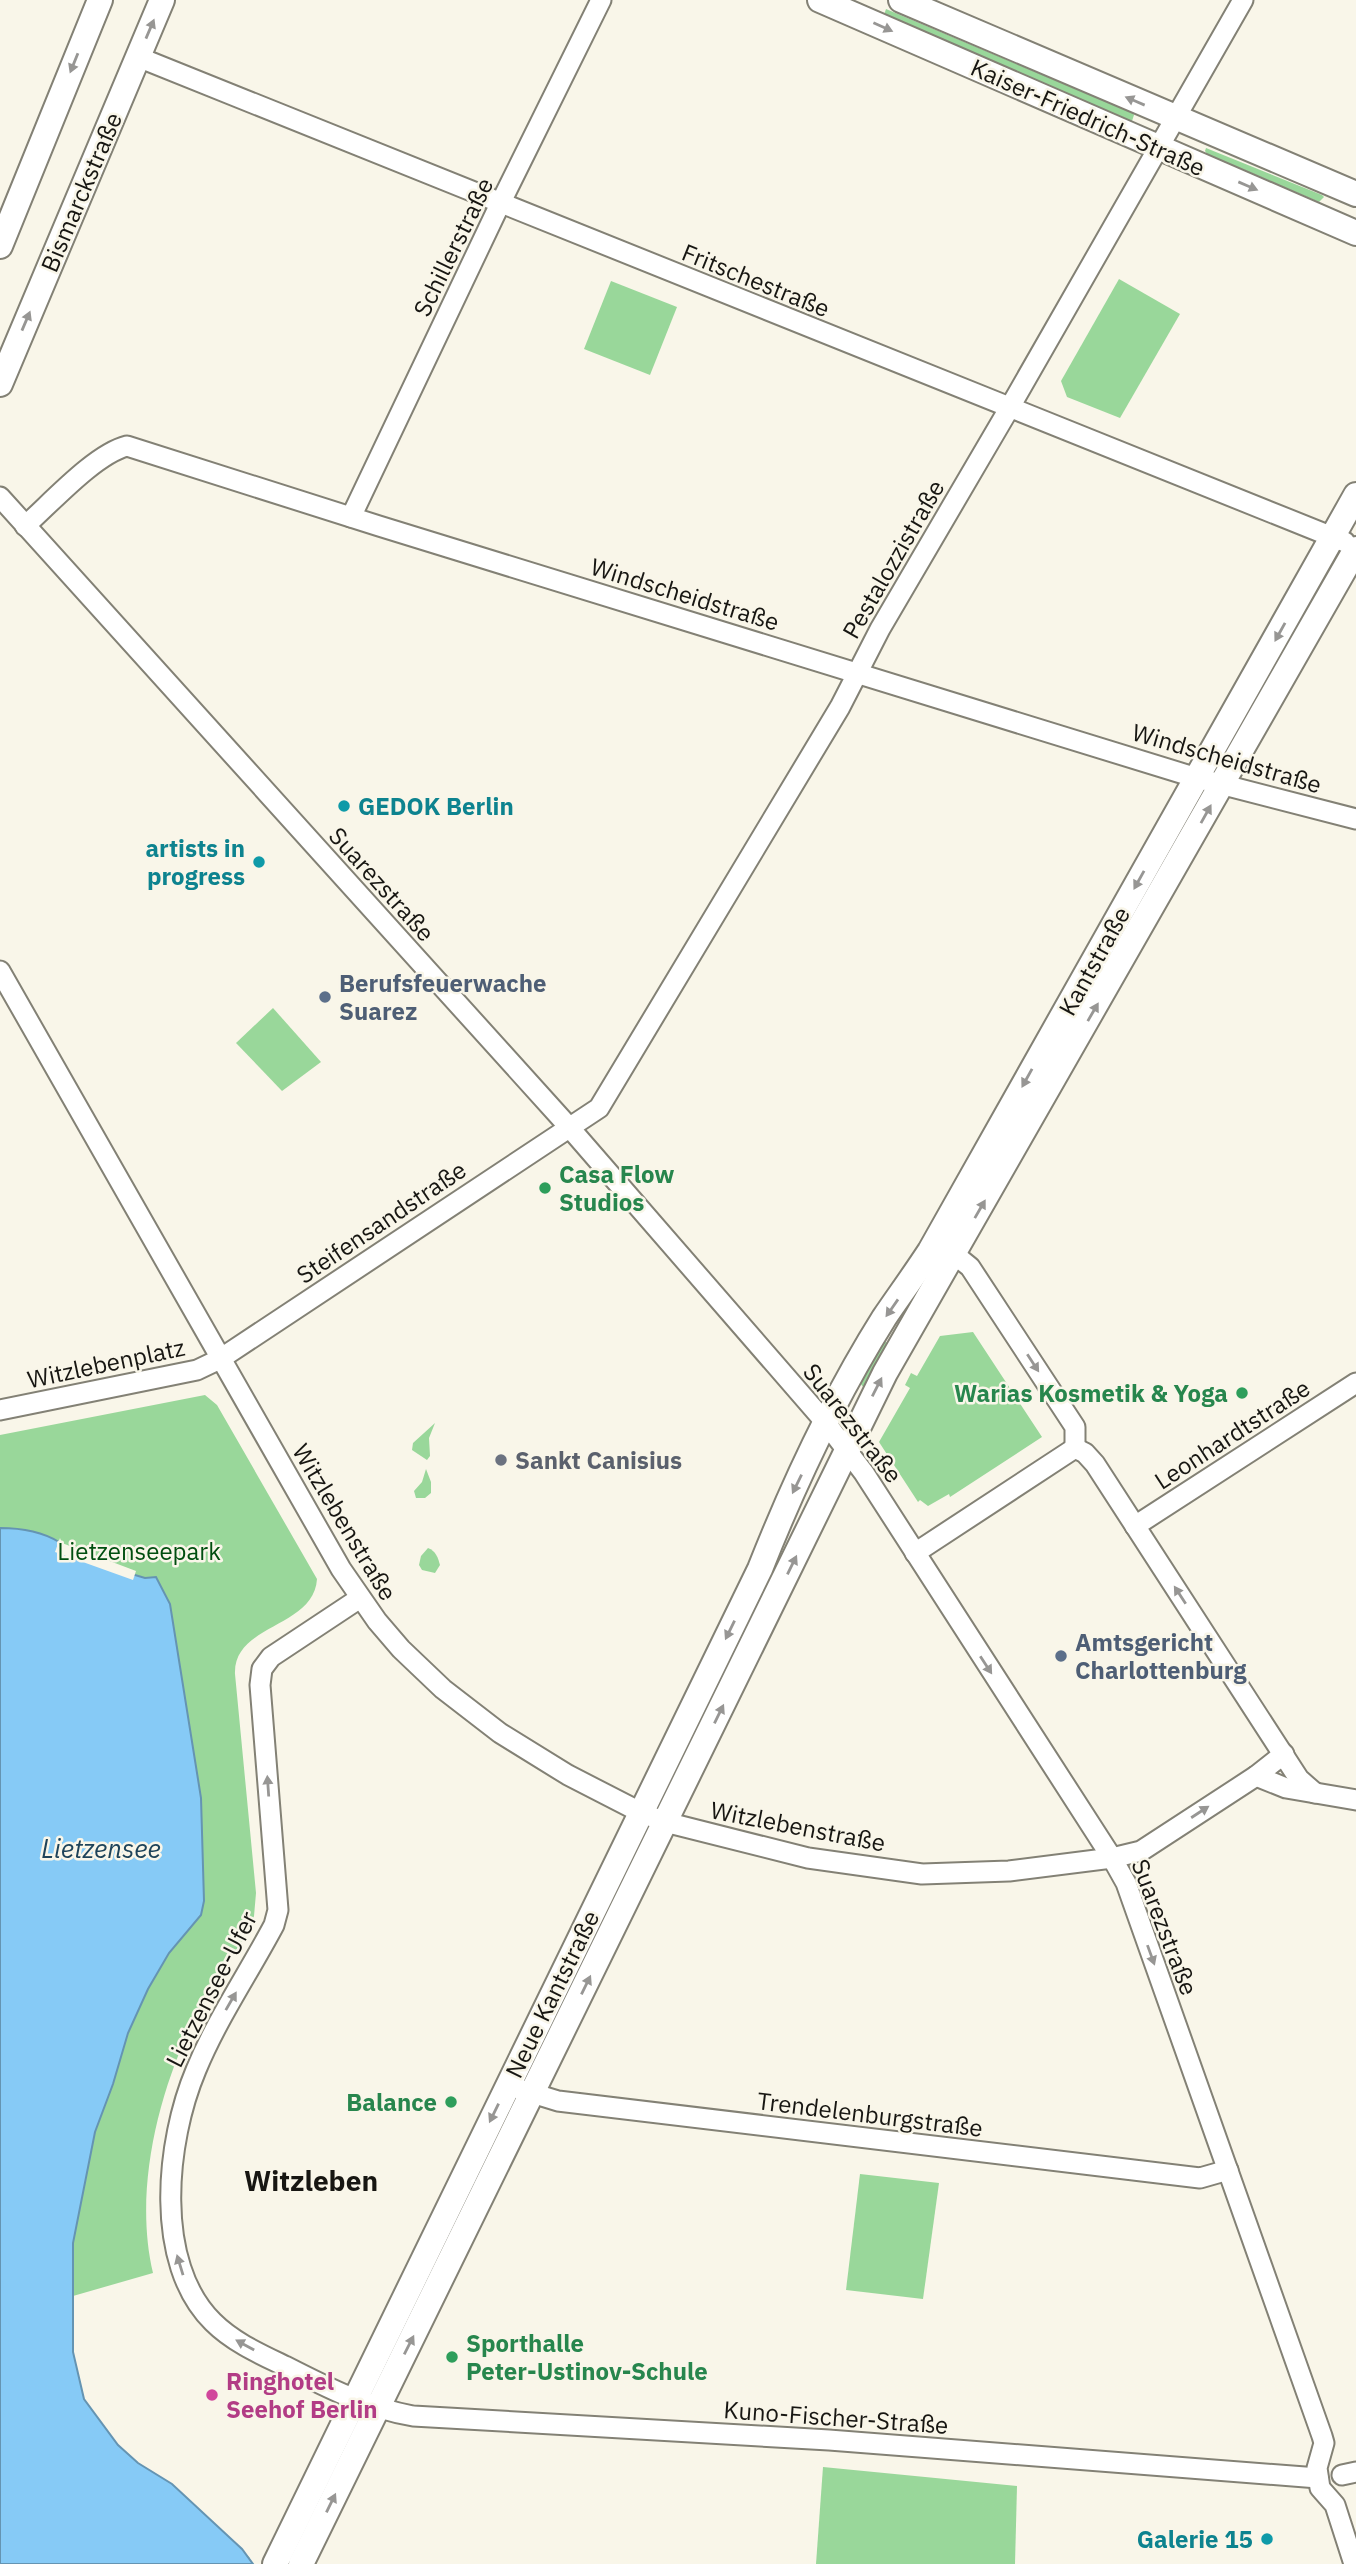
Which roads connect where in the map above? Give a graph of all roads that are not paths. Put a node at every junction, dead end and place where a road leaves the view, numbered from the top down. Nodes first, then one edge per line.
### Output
1 (100, 0) edge
2 (162, 0) edge
3 (601, 0) edge
4 (820, 0) edge
5 (901, 0) edge
6 (1243, 0) edge
7 (138, 57) junction
8 (1174, 118) junction
9 (1158, 147) junction
10 (1356, 194) edge
11 (500, 204) junction
12 (1356, 233) edge
13 (0, 246) edge
14 (0, 384) edge
15 (1010, 407) junction
16 (1356, 495) edge
17 (0, 497) edge
18 (351, 517) junction
19 (25, 526) junction
20 (1333, 536) junction
21 (1356, 549) edge
22 (857, 674) junction
23 (1197, 778) junction
24 (1223, 784) junction
25 (1356, 819) edge
26 (0, 971) edge
27 (569, 1127) junction
28 (954, 1254) junction
29 (220, 1359) junction
30 (1356, 1383) edge
31 (0, 1410) edge
32 (826, 1423) junction
33 (848, 1448) junction
34 (1080, 1450) junction
35 (1135, 1526) junction
36 (915, 1553) junction
37 (360, 1598) junction
38 (1284, 1754) junction
39 (1256, 1776) junction
40 (1315, 1793) junction
41 (1356, 1800) edge
42 (640, 1812) junction
43 (665, 1822) junction
44 (1112, 1858) junction
45 (507, 2085) junction
46 (532, 2094) junction
47 (1228, 2170) junction
48 (353, 2400) junction
49 (379, 2406) junction
50 (1318, 2478) junction
51 (275, 2564) edge
52 (301, 2564) edge
53 (1354, 2564) edge

1 -> 13 main road
7 -> 2 main road, Bismarckstraße
3 - 11 street, Schillerstraße
4 -> 9 main road, Kaiser-Friedrich-Straße
8 -> 5 main road, Kaiser-Friedrich-Straße
6 - 8 street, Pestalozzistraße
7 - 11 street, Fritschestraße
14 -> 7 main road, Bismarckstraße
8 - 9 street, Pestalozzistraße
8 - 10 main road, Kaiser-Friedrich-Straße
9 -> 12 main road, Kaiser-Friedrich-Straße
9 - 15 street, Pestalozzistraße
11 - 15 street, Fritschestraße
11 - 18 street, Schillerstraße
15 - 20 street, Fritschestraße
15 - 22 street, Pestalozzistraße
16 - 20 main road, Kantstraße
17 - 19 street, Suarezstraße
18 - 19 street, Windscheidstraße
18 - 22 street, Windscheidstraße
19 - 27 street, Suarezstraße
20 - 21 street, Fritschestraße
20 -> 23 main road, Kantstraße
21 - 24 main road, Kantstraße
22 - 23 street, Windscheidstraße
22 - 27 street, Pestalozzistraße
23 - 24 street, Windscheidstraße
23 -> 32 main road, Kantstraße
24 - 25 street, Windscheidstraße
28 -> 24 main road, Kantstraße
26 - 29 street, Witzlebenstraße
27 - 29 street, Steifensandstraße
27 - 32 street, Suarezstraße
33 -> 28 main road, Kantstraße
28 -> 34 street
29 - 31 street, Witzlebenplatz
29 - 37 street, Witzlebenstraße
30 - 35 street, Leonhardtstraße
32 - 33 street, Suarezstraße
32 -> 42 main road, Neue Kantstraße
33 - 36 street, Suarezstraße
43 -> 33 main road, Neue Kantstraße
34 - 35 street
34 - 36 street
38 -> 35 street
36 -> 44 street, Suarezstraße
37 - 42 street, Witzlebenstraße
48 -> 37 street, Lietzensee-Ufer
38 - 39 street, Witzlebenstraße
38 - 40 street
39 - 40 street
44 -> 39 street, Witzlebenstraße
40 - 41 street
42 - 43 street, Witzlebenstraße
42 - 45 main road, Neue Kantstraße
43 - 44 street, Witzlebenstraße
46 -> 43 main road, Neue Kantstraße
44 -> 47 street, Suarezstraße
45 - 46 street, Trendelenburgstraße
45 -> 48 main road, Neue Kantstraße
46 - 47 street, Trendelenburgstraße
49 -> 46 main road, Neue Kantstraße
47 - 50 street, Suarezstraße
48 - 49 street, Kuno-Fischer-Straße
48 - 51 main road, Neue Kantstraße
49 - 50 street, Kuno-Fischer-Straße
52 -> 49 main road, Neue Kantstraße
50 - 53 street

